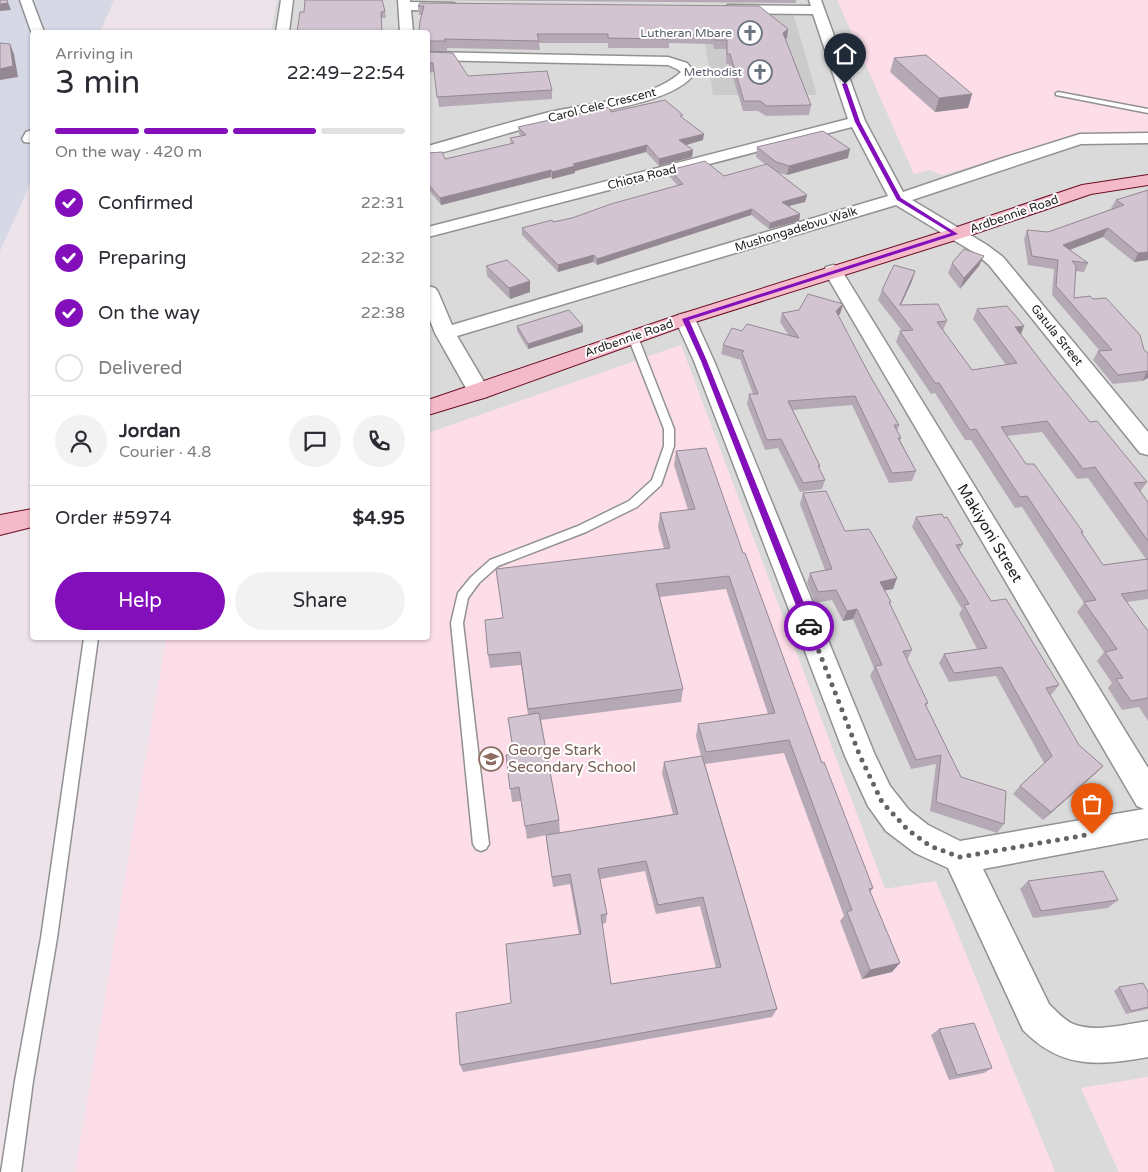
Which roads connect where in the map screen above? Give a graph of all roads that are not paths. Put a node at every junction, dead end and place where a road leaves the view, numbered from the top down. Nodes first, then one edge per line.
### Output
1 (26, 0) edge
2 (287, 0) edge
3 (404, 3) edge
4 (817, 5) edge
5 (464, 7) edge
6 (710, 9) edge
7 (37, 30) edge
8 (282, 30) edge
9 (406, 30) edge
10 (430, 56) edge
11 (1058, 94) dead end
12 (1148, 111) edge
13 (858, 122) junction
14 (1148, 138) edge
15 (430, 150) edge
16 (1148, 180) edge
17 (898, 199) junction
18 (430, 231) edge
19 (955, 234) junction
20 (833, 271) junction
21 (430, 297) edge
22 (685, 319) junction
23 (447, 336) junction
24 (633, 337) junction
25 (430, 344) edge
26 (479, 392) junction
27 (430, 407) edge
28 (1148, 447) edge
29 (30, 518) edge
30 (0, 525) edge
31 (91, 640) edge
32 (1148, 796) edge
33 (1148, 823) edge
34 (482, 844) dead end
35 (960, 857) junction
36 (1148, 1039) edge
37 (11, 1172) edge

1 - 7 street
2 - 8 street
3 - 5 street
3 - 9 street
4 - 6 street
4 - 13 street
10 - 15 street, Carol Cele Crescent
11 - 12 lane
13 - 17 street
13 - 18 street, Chiota Road
14 - 17 street, Mushongadebvu Walk
16 - 19 main road, Ardbennie Road
17 - 19 street, Gatula Street
17 - 23 street, Mushongadebvu Walk
19 - 20 main road, Ardbennie Road
19 - 28 street, Gatula Street
20 - 22 main road, Ardbennie Road
20 - 32 street, Makiyoni Street
21 - 23 street
22 - 24 main road, Ardbennie Road
22 - 35 street
23 - 25 street, Mushongadebvu Walk
23 - 26 street
24 - 26 main road, Ardbennie Road
24 - 34 lane
26 - 27 main road, Ardbennie Road
29 - 30 main road
31 - 37 lane
33 - 35 street
35 - 36 street

